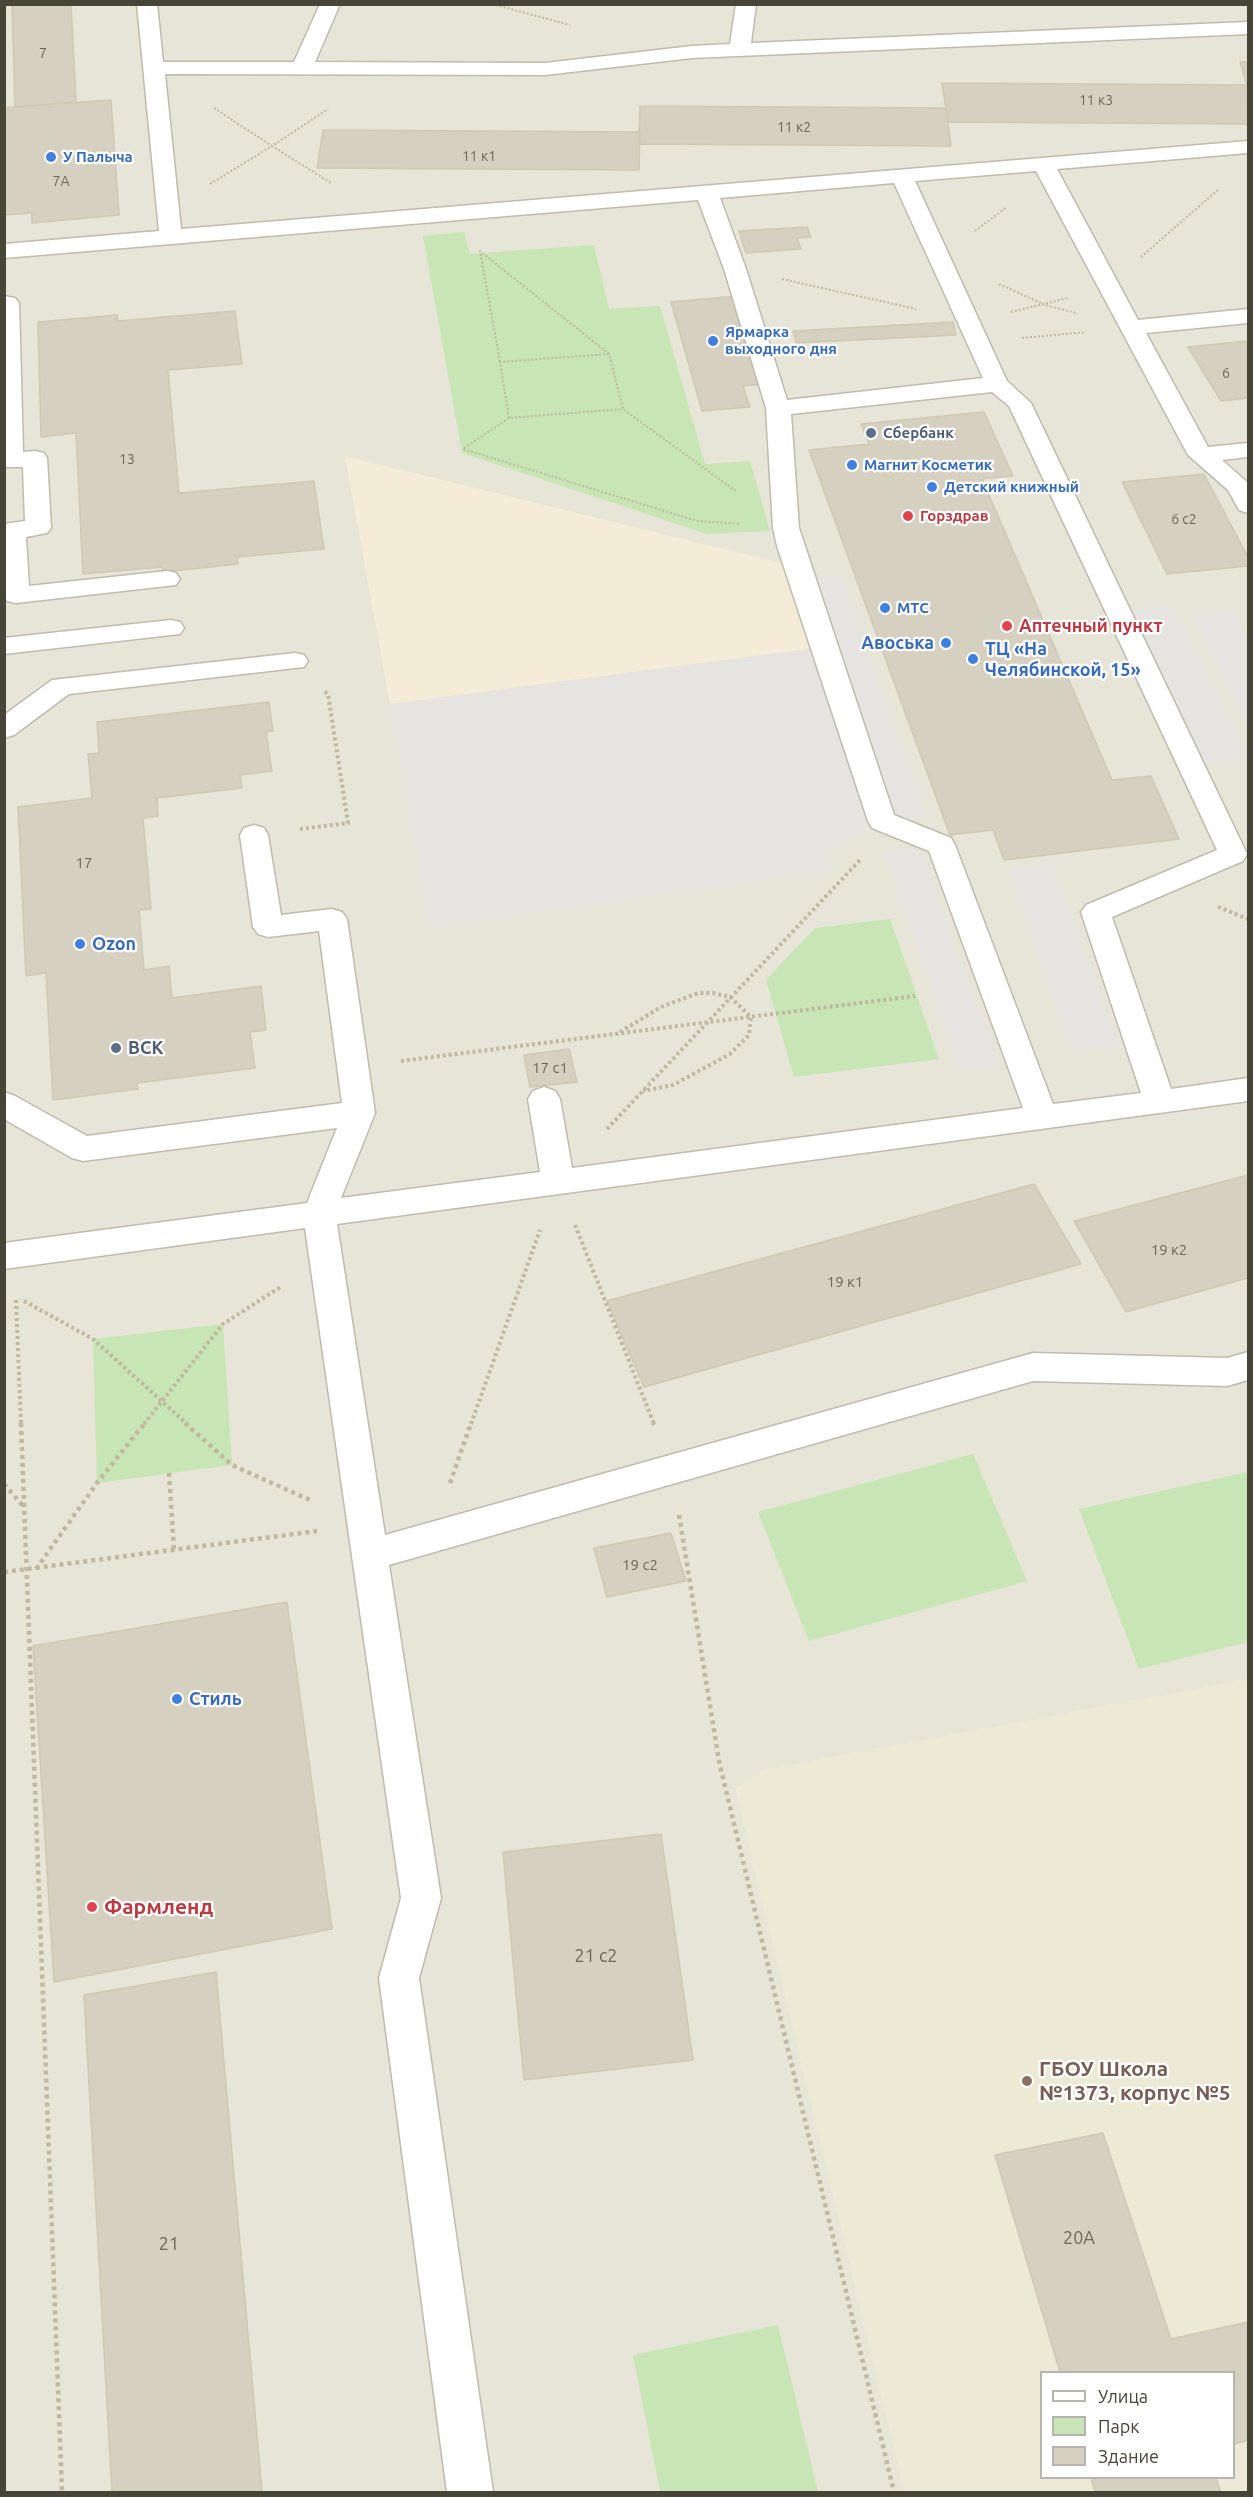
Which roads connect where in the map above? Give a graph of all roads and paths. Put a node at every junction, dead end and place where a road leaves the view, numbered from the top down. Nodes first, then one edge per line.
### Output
1 (147, 4) edge
2 (330, 4) edge
3 (746, 4) edge
4 (1248, 28) edge
5 (740, 49) junction
6 (154, 68) junction
7 (302, 68) junction
8 (272, 146) dead end
9 (1248, 147) edge
10 (1049, 175) junction
11 (902, 176) junction
12 (1222, 186) dead end
13 (707, 193) junction
14 (168, 210) junction
15 (171, 238) junction
16 (4, 251) edge
17 (940, 257) junction
18 (735, 269) junction
19 (1108, 285) junction
20 (4, 303) edge
21 (1045, 305) junction
22 (1248, 316) edge
23 (968, 321) junction
24 (1131, 328) junction
25 (978, 343) junction
26 (609, 354) junction
27 (500, 362) junction
28 (997, 384) junction
29 (778, 408) junction
30 (623, 409) junction
31 (509, 418) junction
32 (1248, 450) edge
33 (1200, 455) junction
34 (1248, 505) edge
35 (786, 528) junction
36 (167, 579) dead end
37 (14, 625) edge
38 (171, 628) dead end
39 (295, 661) joint
40 (4, 729) edge
41 (892, 825) junction
42 (255, 835) joint
43 (915, 996) dead end
44 (730, 998) junction
45 (751, 1017) junction
46 (707, 1022) junction
47 (617, 1034) junction
48 (426, 1058) dead end
49 (1248, 1090) edge
50 (643, 1091) junction
51 (544, 1099) dead end
52 (1160, 1102) junction
53 (4, 1104) edge
54 (359, 1113) junction
55 (1042, 1117) junction
56 (558, 1182) junction
57 (319, 1214) junction
58 (4, 1256) edge
59 (325, 1258) junction
60 (1248, 1366) edge
61 (162, 1401) junction
62 (671, 1469) junction
63 (169, 1473) dead end
64 (4, 1484) edge
65 (24, 1507) junction
66 (430, 1538) junction
67 (368, 1540) junction
68 (174, 1551) junction
69 (27, 1569) junction
70 (36, 1569) junction
71 (4, 1572) edge
72 (48, 1911) dead end
73 (40, 1913) junction
74 (62, 2493) edge
75 (470, 2493) edge
76 (894, 2493) edge

1 - 6 lane
2 - 7 lane
3 - 5 lane
4 - 5 lane
5 - 7 lane
6 - 7 lane
6 - 14 lane
8 - 14 path
9 - 10 lane
10 - 11 lane
10 - 17 path
10 - 19 lane
11 - 13 lane
11 - 17 lane
12 - 19 path
13 - 15 lane
13 - 18 lane
14 - 15 lane
15 - 16 lane
17 - 21 path
17 - 23 lane
18 - 23 path
18 - 29 lane
19 - 21 path
19 - 24 lane
20 - 37 lane
21 - 23 path
21 - 24 path
22 - 24 lane
23 - 25 lane
24 - 25 path
24 - 33 lane
25 - 28 lane
26 - 27 path
26 - 27 path
26 - 30 path
27 - 31 path
28 - 29 lane
28 - 52 lane
29 - 35 lane
30 - 31 path
30 - 35 path
31 - 35 path
32 - 33 lane
33 - 34 lane
35 - 41 lane
36 - 37 lane
37 - 38 lane
39 - 40 lane
39 - 42 path
41 - 44 path
41 - 55 lane
42 - 54 lane
43 - 45 path
44 - 45 path
44 - 46 path
44 - 47 path
45 - 46 path
45 - 50 path
46 - 47 path
46 - 50 path
47 - 48 path
49 - 52 lane
50 - 56 path
51 - 56 lane
52 - 55 lane
53 - 54 lane
54 - 57 lane
55 - 56 lane
56 - 57 lane
56 - 62 path
56 - 66 path
57 - 58 lane
57 - 59 lane
59 - 61 path
59 - 67 lane
60 - 62 lane
61 - 65 path
61 - 67 path
61 - 70 path
62 - 66 lane
62 - 76 path
63 - 68 path
64 - 65 path
65 - 69 path
66 - 67 lane
67 - 68 path
67 - 75 lane
68 - 70 path
69 - 70 path
69 - 71 path
69 - 73 path
72 - 73 path
73 - 74 path

